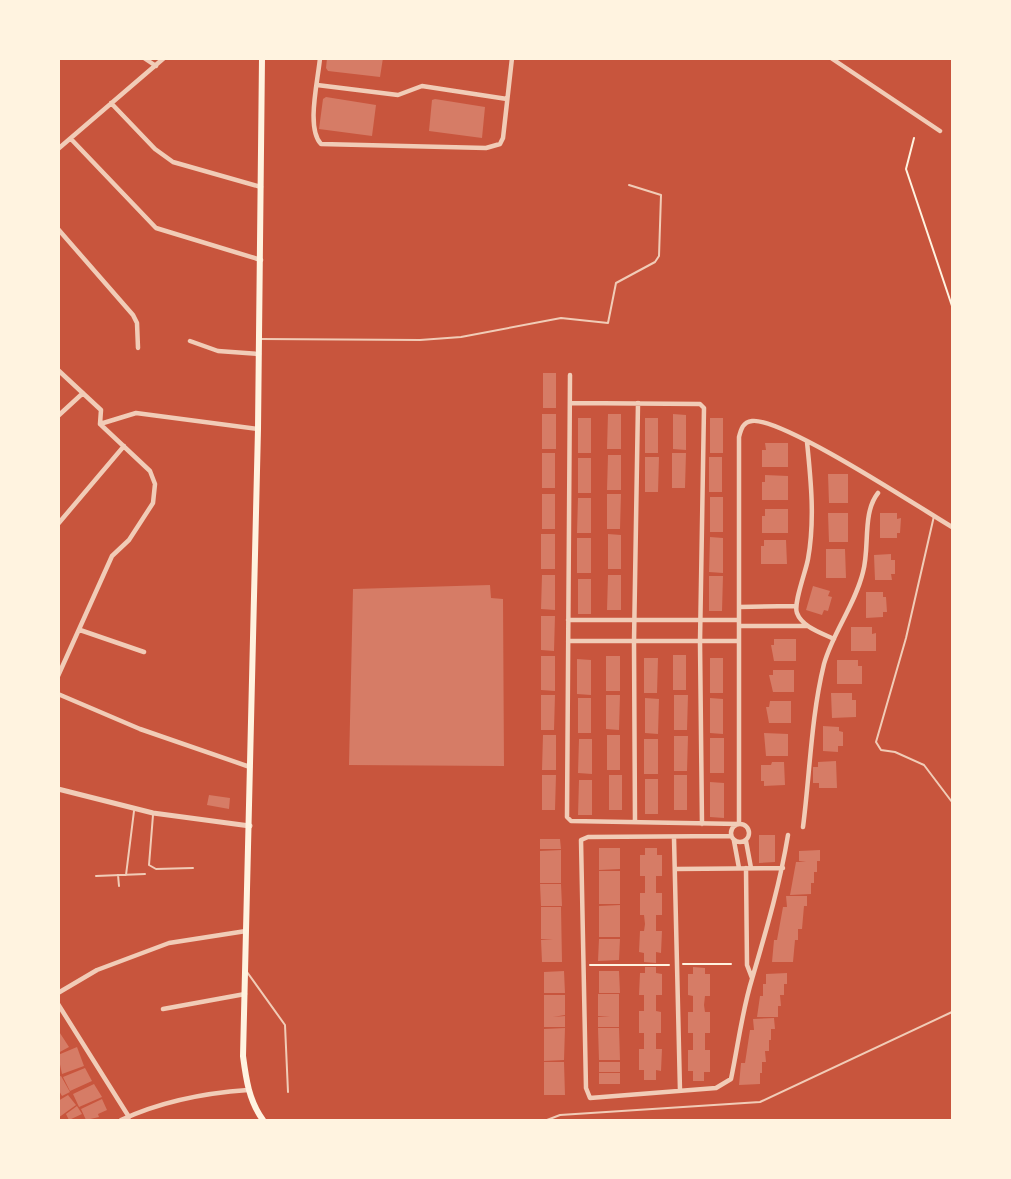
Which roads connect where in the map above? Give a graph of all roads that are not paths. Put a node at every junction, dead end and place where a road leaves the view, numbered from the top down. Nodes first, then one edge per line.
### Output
1 (144, 58) edge
2 (164, 58) edge
3 (262, 58) edge
4 (320, 58) edge
5 (512, 58) edge
6 (831, 58) edge
7 (156, 66) junction
8 (317, 85) junction
9 (507, 99) junction
10 (111, 103) junction
11 (940, 131) dead end
12 (71, 139) junction
13 (58, 149) edge
14 (629, 185) dead end
15 (261, 187) junction
16 (58, 229) edge
17 (261, 260) junction
18 (260, 339) junction
19 (190, 341) dead end
20 (138, 348) dead end
21 (259, 354) junction
22 (58, 370) edge
23 (570, 375) dead end
24 (83, 393) junction
25 (571, 403) junction
26 (638, 403) junction
27 (58, 416) edge
28 (100, 424) junction
29 (258, 429) junction
30 (807, 442) junction
31 (124, 446) junction
32 (878, 493) dead end
33 (934, 516) junction
34 (58, 524) edge
35 (952, 527) edge
36 (795, 606) junction
37 (739, 607) junction
38 (568, 620) junction
39 (634, 620) junction
40 (700, 620) junction
41 (739, 623) junction
42 (808, 626) junction
43 (80, 630) junction
44 (834, 639) junction
45 (568, 641) junction
46 (739, 641) junction
47 (634, 642) junction
48 (700, 642) junction
49 (144, 652) dead end
50 (58, 676) edge
51 (58, 694) edge
52 (250, 767) junction
53 (58, 789) edge
54 (952, 802) edge
55 (134, 808) junction
56 (153, 813) junction
57 (635, 822) junction
58 (702, 824) junction
59 (739, 824) junction
60 (250, 826) junction
61 (803, 827) dead end
62 (788, 835) dead end
63 (674, 838) junction
64 (733, 839) junction
65 (746, 841) junction
66 (193, 868) dead end
67 (739, 868) junction
68 (748, 868) junction
69 (783, 868) junction
70 (675, 869) junction
71 (145, 874) dead end
72 (118, 875) junction
73 (126, 875) junction
74 (96, 876) dead end
75 (119, 886) dead end
76 (246, 931) junction
77 (246, 971) junction
78 (752, 978) junction
79 (58, 993) edge
80 (245, 994) junction
81 (58, 1004) edge
82 (163, 1009) dead end
83 (952, 1012) edge
84 (248, 1090) junction
85 (680, 1091) junction
86 (288, 1092) dead end
87 (129, 1117) junction
88 (121, 1120) edge
89 (261, 1120) edge
90 (547, 1120) edge

1 - 7 street
2 - 7 street
3 - 15 main road
4 - 8 street
5 - 9 street
6 - 11 street
7 - 10 street
8 - 9 street
8 - 9 street
10 - 12 street
10 - 15 street
12 - 13 street
12 - 17 street
14 - 18 lane
15 - 17 main road
16 - 20 street
17 - 18 main road
18 - 21 main road
19 - 21 street
21 - 29 main road
22 - 24 street
23 - 25 street
24 - 27 street
24 - 28 street
25 - 26 street
25 - 38 street
26 - 39 street
26 - 40 street
28 - 29 street
28 - 31 street
29 - 52 main road
30 - 33 street
30 - 36 street
30 - 37 street
31 - 34 street
31 - 43 street
32 - 44 street
33 - 35 street
33 - 54 lane
36 - 37 street
36 - 42 street
37 - 41 street
38 - 39 street
38 - 45 street
39 - 40 street
39 - 47 street
40 - 41 street
40 - 48 street
41 - 42 street
41 - 46 street
42 - 44 street
43 - 49 street
43 - 50 street
44 - 61 street
45 - 47 street
45 - 57 street
46 - 48 street
46 - 59 street
47 - 48 street
47 - 57 street
48 - 58 street
51 - 52 street
52 - 60 main road
53 - 55 street
55 - 56 street
55 - 73 lane
56 - 60 street
56 - 66 lane
57 - 58 street
58 - 59 street
59 - 64 street
59 - 65 street
60 - 76 main road
62 - 69 street
63 - 64 street
63 - 70 street
63 - 85 street
64 - 65 street
64 - 67 street
65 - 68 street
67 - 68 street
67 - 70 street
68 - 69 street
68 - 78 street
69 - 78 street
70 - 85 street
71 - 73 lane
72 - 73 lane
72 - 74 lane
72 - 75 lane
76 - 77 main road
76 - 79 street
77 - 80 main road
77 - 86 lane
78 - 85 street
80 - 82 street
80 - 84 main road
81 - 87 street
83 - 90 lane
84 - 87 street
84 - 89 main road
87 - 88 street

